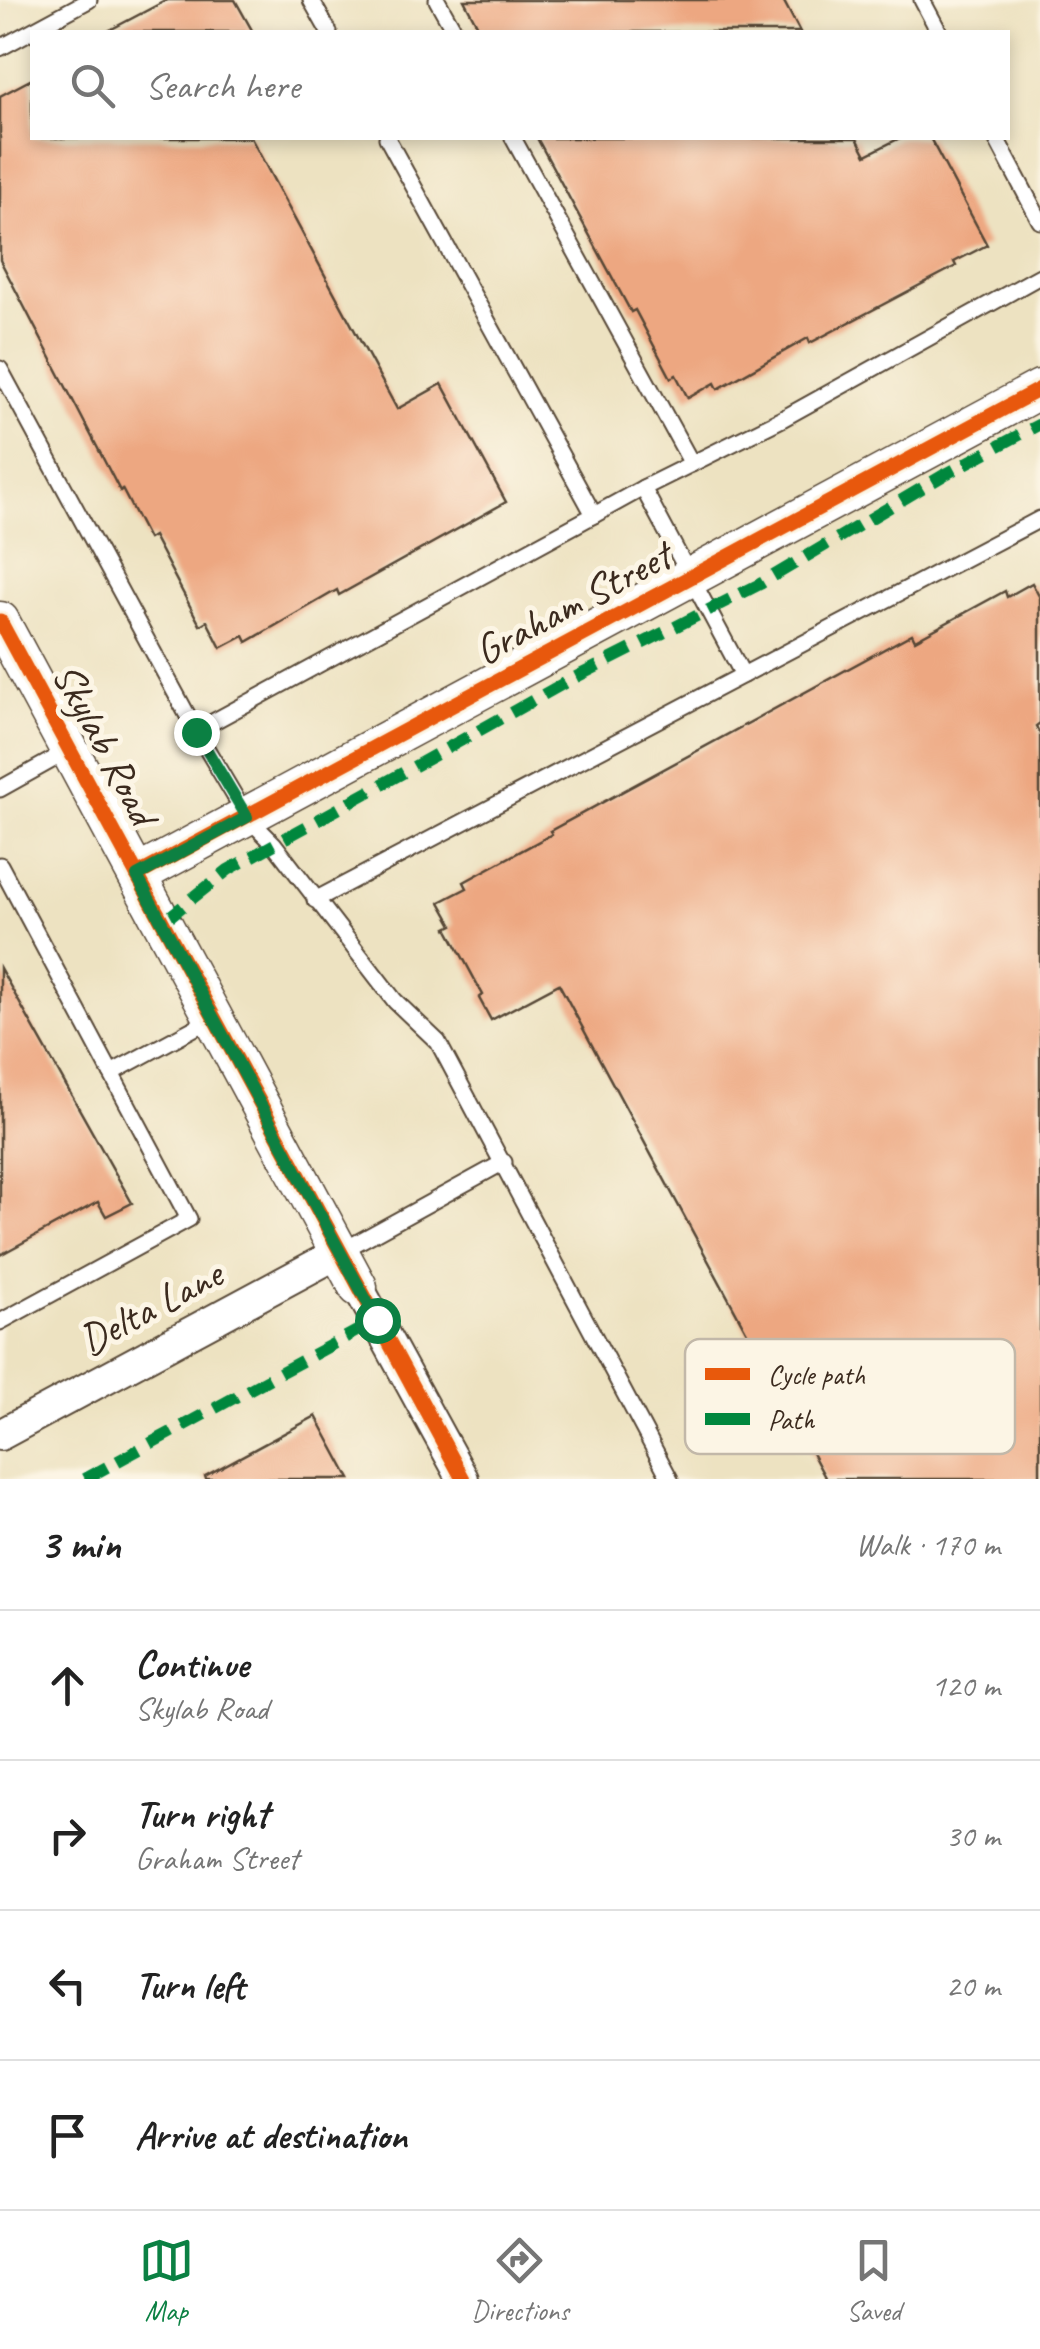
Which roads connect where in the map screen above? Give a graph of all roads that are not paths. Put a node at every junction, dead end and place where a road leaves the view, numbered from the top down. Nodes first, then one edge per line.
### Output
1 (89, 0) edge
2 (311, 0) edge
3 (437, 0) edge
4 (922, 0) edge
5 (33, 30) edge
6 (328, 30) edge
7 (454, 30) edge
8 (938, 30) edge
9 (30, 32) edge
10 (0, 48) edge
11 (388, 140) edge
12 (513, 140) edge
13 (997, 140) edge
14 (1040, 220) edge
15 (1040, 276) edge
16 (0, 368) edge
17 (1040, 389) edge
18 (692, 464) junction
19 (643, 488) junction
20 (594, 515) junction
21 (1040, 519) edge
22 (692, 577) junction
23 (0, 621) edge
24 (10, 662) edge
25 (743, 675) junction
26 (196, 732) junction
27 (70, 750) junction
28 (0, 789) edge
29 (247, 817) junction
30 (0, 865) edge
31 (137, 876) junction
32 (315, 900) junction
33 (214, 1018) junction
34 (111, 1073) junction
35 (504, 1162) junction
36 (340, 1252) junction
37 (358, 1286) joint
38 (0, 1322) edge
39 (0, 1435) edge
40 (463, 1479) edge
41 (670, 1479) edge

1 - 5 lane
2 - 6 lane
3 - 7 lane
4 - 8 lane
9 - 10 lane
11 - 20 lane
12 - 18 lane
13 - 14 lane
15 - 18 lane
16 - 26 lane
17 - 22 street, Graham Street
18 - 19 lane
19 - 20 lane
19 - 22 lane
20 - 26 lane
21 - 25 lane
22 - 25 lane
22 - 29 street, Graham Street
23 - 24 street, Skylab Road
24 - 27 street, Skylab Road
25 - 32 lane
26 - 29 lane
27 - 28 lane
27 - 31 street, Skylab Road
29 - 31 street, Graham Street
29 - 32 lane
30 - 34 lane
31 - 33 street, Skylab Road
32 - 35 lane
33 - 34 lane
33 - 36 street, Skylab Road
34 - 38 lane
35 - 36 lane
35 - 41 lane
36 - 37 street, Skylab Road
36 - 39 street, Delta Lane
37 - 40 street, Skylab Road

